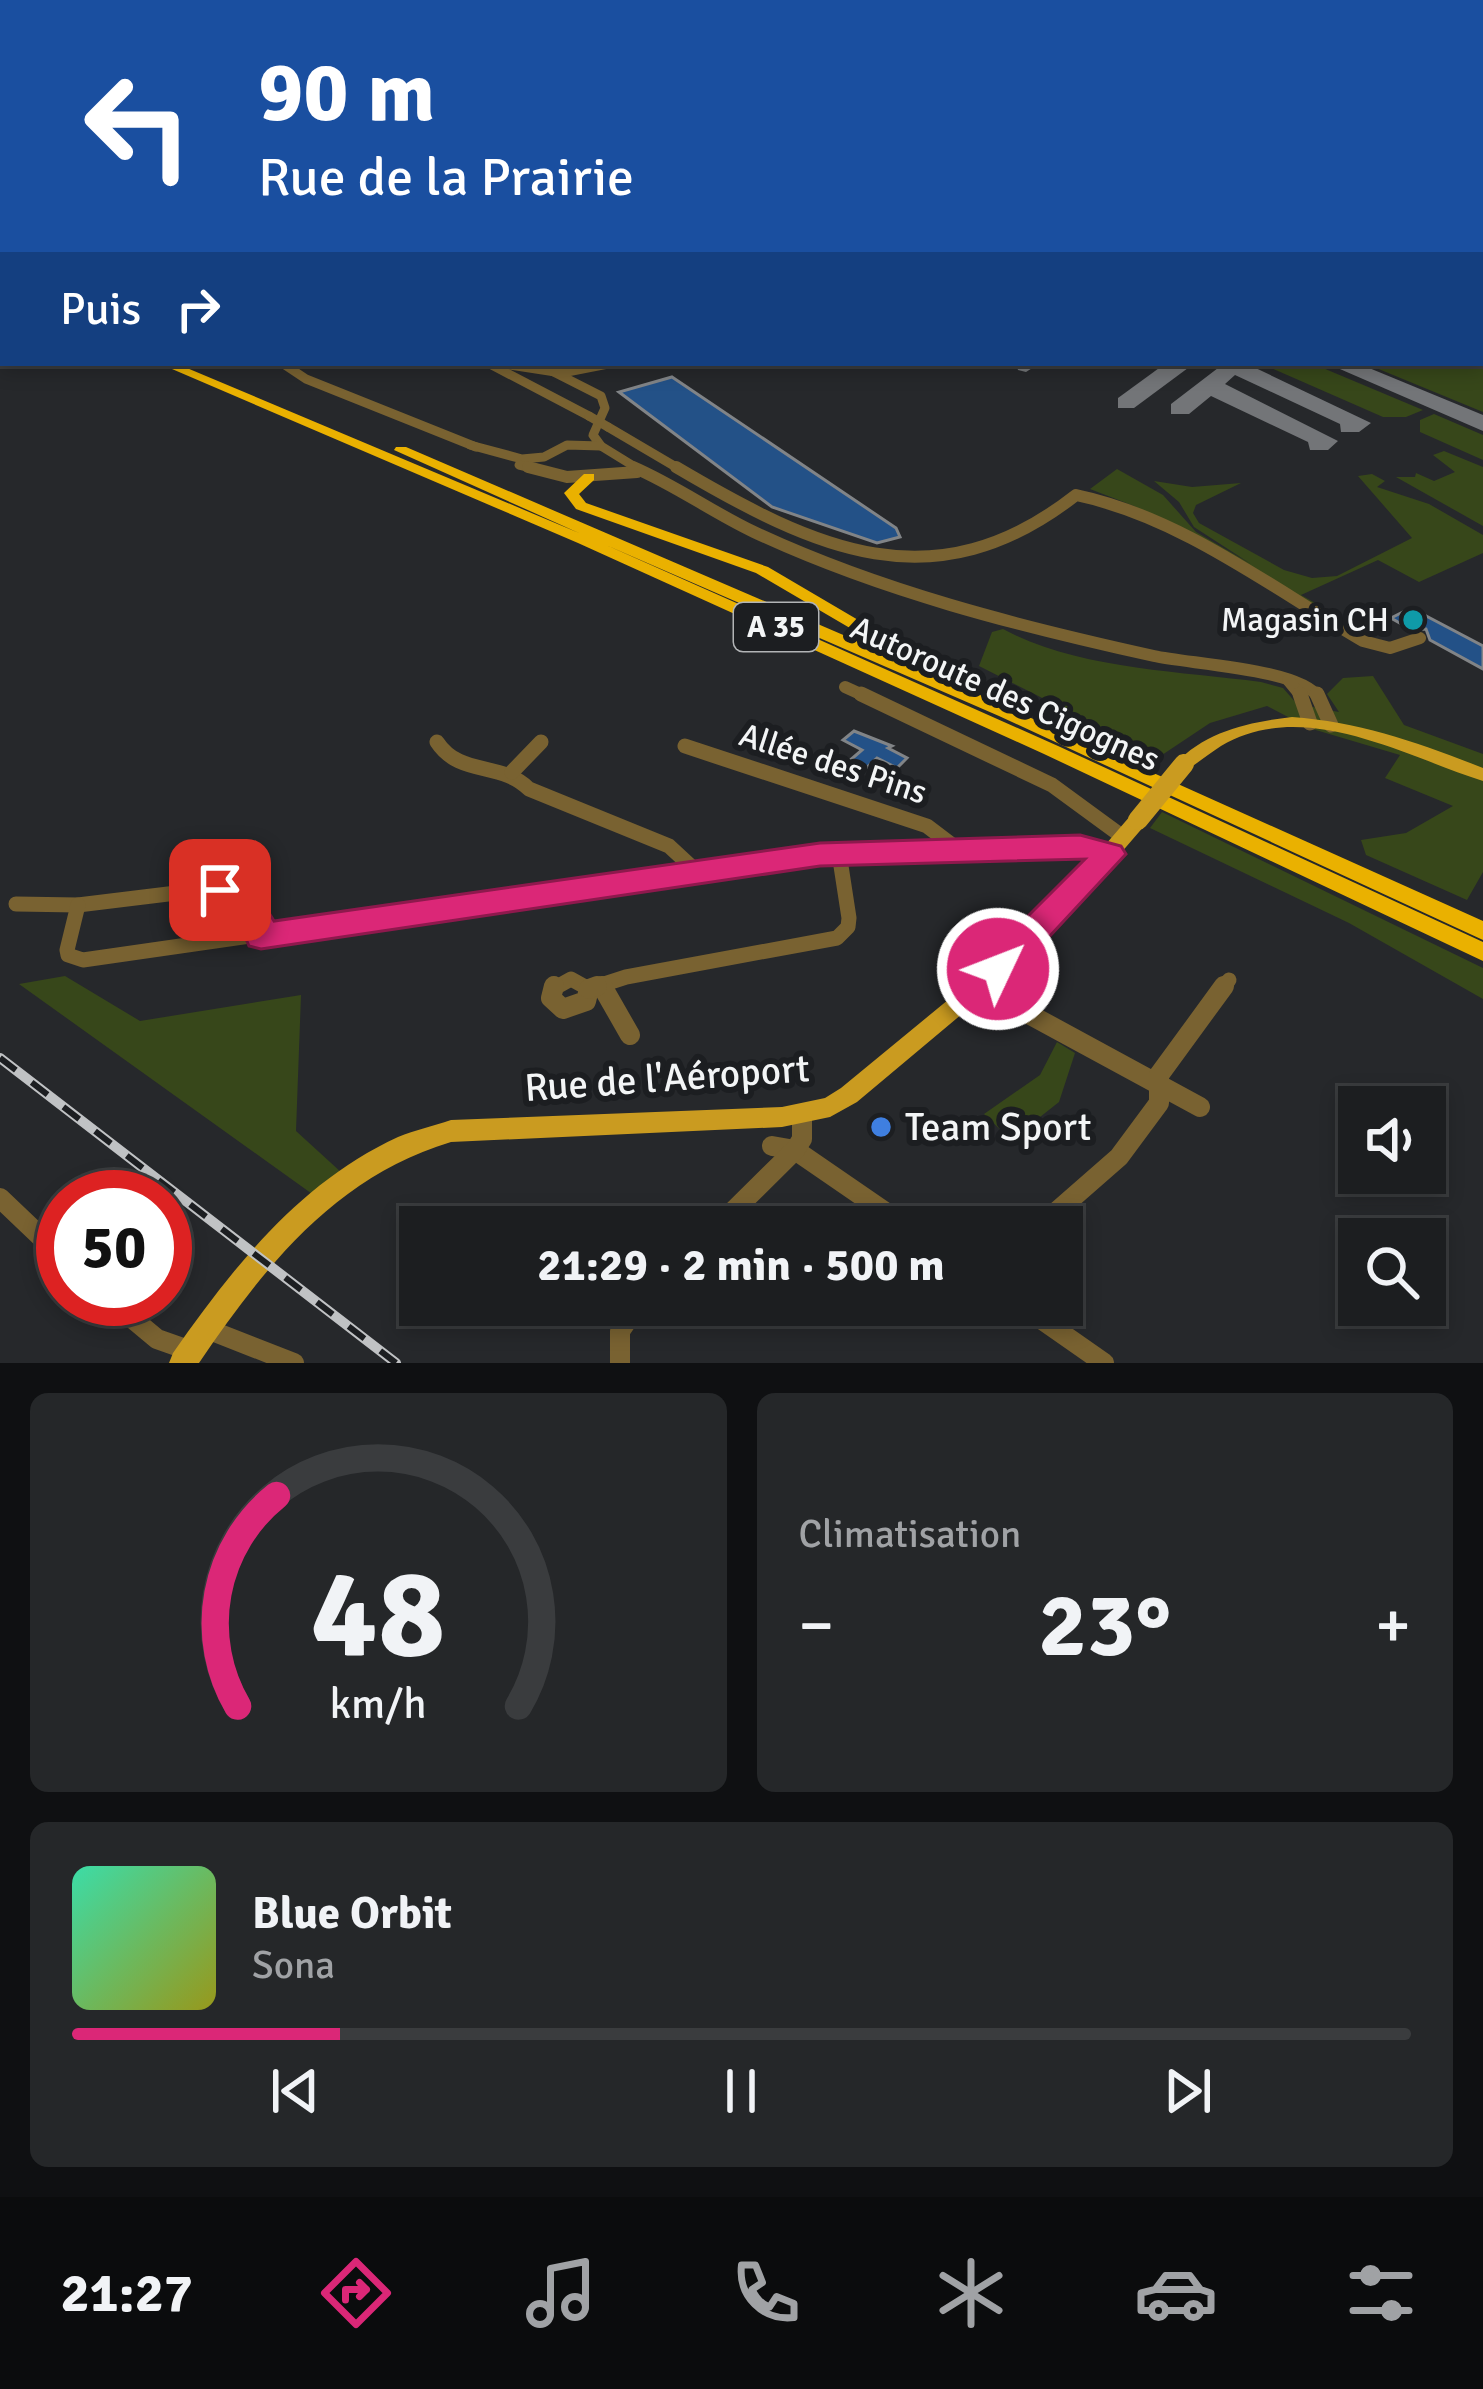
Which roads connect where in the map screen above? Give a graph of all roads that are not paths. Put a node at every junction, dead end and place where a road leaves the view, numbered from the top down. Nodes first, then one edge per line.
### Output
1 (158, 366) edge
2 (171, 366) edge
3 (199, 366) edge
4 (291, 366) edge
5 (293, 366) edge
6 (494, 366) edge
7 (514, 366) edge
8 (590, 366) edge
9 (559, 370) edge
10 (208, 382) junction
11 (324, 387) junction
12 (344, 387) junction
13 (420, 424) junction
14 (601, 446) junction
15 (615, 458) junction
16 (544, 462) junction
17 (643, 472) junction
18 (595, 475) junction
19 (1420, 638) dead end
20 (1285, 677) junction
21 (845, 687) dead end
22 (1006, 712) junction
23 (1310, 723) junction
24 (1331, 725) junction
25 (437, 742) dead end
26 (542, 742) dead end
27 (686, 746) dead end
28 (512, 772) junction
29 (1483, 775) edge
30 (1124, 837) junction
31 (956, 848) junction
32 (839, 853) junction
33 (696, 871) junction
34 (16, 904) dead end
35 (78, 905) junction
36 (1483, 931) edge
37 (261, 936) junction
38 (1483, 952) edge
39 (1229, 980) dead end
40 (979, 987) junction
41 (630, 1035) dead end
42 (1157, 1087) junction
43 (1200, 1107) dead end
44 (802, 1115) junction
45 (765, 1118) junction
46 (772, 1146) junction
47 (795, 1150) junction
48 (769, 1173) junction
49 (0, 1198) edge
50 (737, 1206) edge
51 (876, 1206) edge
52 (1060, 1206) edge
53 (36, 1232) edge
54 (141, 1326) edge
55 (622, 1326) edge
56 (1051, 1326) edge
57 (194, 1347) edge
58 (294, 1363) edge
59 (620, 1363) edge
60 (1104, 1363) edge

1 - 10 highway
2 - 10 highway, Autoroute des Cigognes / A 35
3 - 22 highway, Autoroute des Cigognes / A 35
4 - 11 street
5 - 12 street
6 - 19 street, bridge
7 - 9 street
8 - 9 street
9 - 14 street
10 - 38 highway, Autoroute des Cigognes / A 35
11 - 12 street
11 - 13 street
12 - 13 street
13 - 16 street
14 - 15 street
14 - 16 street
15 - 17 street
15 - 18 street
16 - 18 street
17 - 18 street
17 - 20 street
18 - 22 highway
20 - 23 street
20 - 24 street
21 - 30 street
22 - 36 highway, Autoroute des Cigognes / A 35
23 - 24 main road, Rue de l'Aéroport
23 - 30 main road, Rue de l'Aéroport, bridge
24 - 29 main road, Rue de l'Aéroport
25 - 28 street
26 - 28 street
27 - 31 street, Allée des Pins
28 - 33 street
30 - 31 street
30 - 40 main road, Rue de l'Aéroport
31 - 32 street
32 - 33 street
32 - 41 street
33 - 37 street
34 - 35 street
35 - 37 street
35 - 37 street
39 - 42 street
40 - 42 street
40 - 44 main road, Rue de l'Aéroport
42 - 43 street
42 - 52 street
44 - 45 main road, Rue de l'Aéroport
44 - 47 street
45 - 46 street
45 - 57 main road, Rue de l'Aéroport
46 - 47 street
46 - 48 street
47 - 48 street
47 - 51 street
48 - 50 street
49 - 53 street
54 - 57 street
55 - 59 street
56 - 60 street
57 - 58 street

